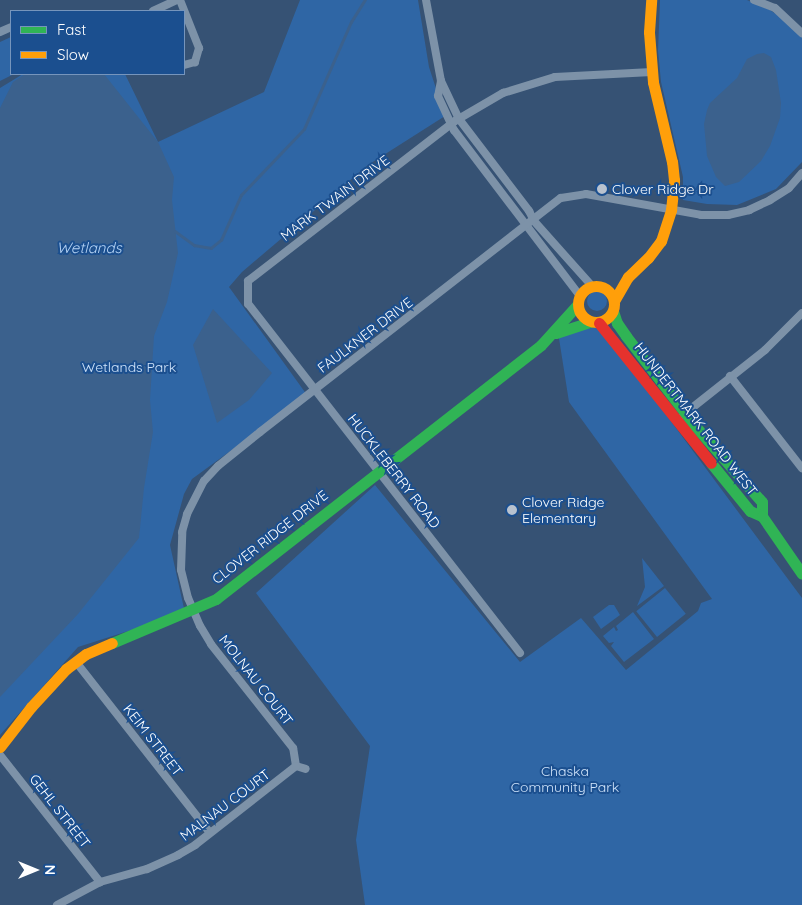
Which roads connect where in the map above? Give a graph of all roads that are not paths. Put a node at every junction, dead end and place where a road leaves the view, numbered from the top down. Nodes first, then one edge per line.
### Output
1 (179, 0) edge
2 (426, 0) edge
3 (754, 0) edge
4 (780, 0) edge
5 (168, 2) edge
6 (652, 2) edge
7 (775, 8) junction
8 (156, 10) edge
9 (185, 14) edge
10 (802, 33) edge
11 (185, 66) edge
12 (652, 72) junction
13 (455, 122) junction
14 (802, 173) edge
15 (671, 210) junction
16 (530, 224) junction
17 (628, 277) junction
18 (596, 286) junction
19 (579, 300) junction
20 (248, 304) joint
21 (614, 306) junction
22 (802, 313) edge
23 (594, 322) junction
24 (553, 334) junction
25 (730, 376) junction
26 (316, 388) junction
27 (682, 416) junction
28 (802, 468) edge
29 (377, 471) junction
30 (802, 574) edge
31 (192, 610) junction
32 (520, 653) dead end
33 (76, 662) junction
34 (0, 747) edge
35 (0, 755) edge
36 (296, 766) junction
37 (306, 770) dead end
38 (210, 833) junction
39 (100, 882) junction
40 (57, 905) edge

1 - 5 street
2 - 13 street
3 - 7 street
4 - 7 street
5 - 8 street
6 - 12 street
7 - 10 street
9 - 11 street
12 - 13 street, MARK TWAIN DRIVE
12 - 15 street
13 - 16 street
13 - 20 street, MARK TWAIN DRIVE
14 - 15 street, FAULKNER DRIVE
15 - 16 street, FAULKNER DRIVE
15 - 17 street
16 - 18 street
16 - 19 street
16 - 26 street, FAULKNER DRIVE
17 - 18 street
17 - 21 street
18 - 19 street
18 - 21 street
19 - 23 street
19 - 24 street, CLOVER RIDGE DRIVE
20 - 26 street, HUCKLEBERRY ROAD
21 - 23 street
21 - 27 street, HUNDERTMARK ROAD WEST
22 - 25 street
23 - 24 street, CLOVER RIDGE DRIVE
23 - 27 street, HUNDERTMARK ROAD WEST
24 - 29 street, CLOVER RIDGE DRIVE
25 - 27 street
25 - 28 street
26 - 29 street, HUCKLEBERRY ROAD
26 - 31 street, FAULKNER DRIVE
27 - 30 street, HUNDERTMARK ROAD WEST
29 - 31 street, CLOVER RIDGE DRIVE
29 - 32 street, HUCKLEBERRY ROAD
31 - 33 street, CLOVER RIDGE DRIVE
31 - 36 street, MOLNAU COURT
33 - 34 street, CLOVER RIDGE DRIVE
33 - 38 street, KEIM STREET
35 - 39 street, GEHL STREET
36 - 37 street
36 - 38 street, MALNAU COURT
38 - 39 street, MALNAU COURT
39 - 40 street, MALNAU COURT

